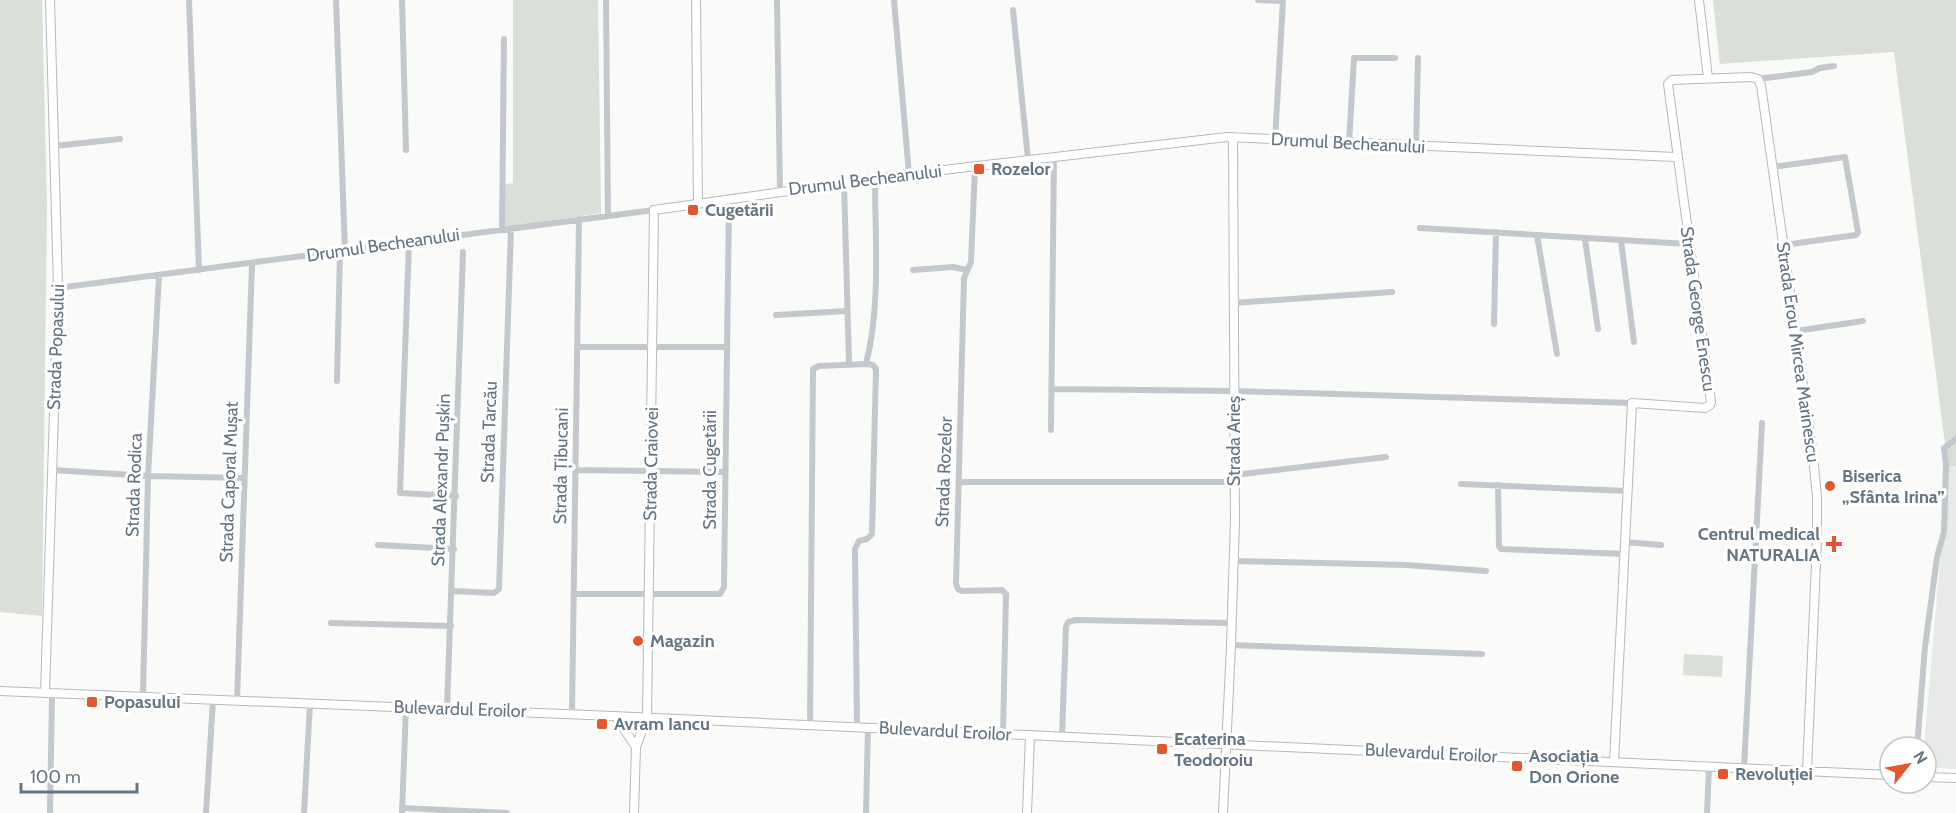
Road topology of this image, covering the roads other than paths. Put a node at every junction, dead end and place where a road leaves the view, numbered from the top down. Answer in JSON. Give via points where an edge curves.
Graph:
{"nodes":[{"id":1,"x":50,"y":0,"type":"edge"},
{"id":2,"x":189,"y":0,"type":"edge"},
{"id":3,"x":336,"y":0,"type":"edge"},
{"id":4,"x":402,"y":0,"type":"edge"},
{"id":5,"x":606,"y":0,"type":"edge"},
{"id":6,"x":696,"y":0,"type":"edge"},
{"id":7,"x":777,"y":0,"type":"edge"},
{"id":8,"x":894,"y":0,"type":"edge"},
{"id":9,"x":1258,"y":0,"type":"edge"},
{"id":10,"x":1283,"y":0,"type":"edge"},
{"id":11,"x":1699,"y":0,"type":"edge"},
{"id":12,"x":1013,"y":10,"type":"dead end"},
{"id":13,"x":504,"y":39,"type":"dead end"},
{"id":14,"x":1395,"y":58,"type":"dead end"},
{"id":15,"x":1418,"y":58,"type":"dead end"},
{"id":16,"x":1834,"y":66,"type":"dead end"},
{"id":17,"x":1708,"y":78,"type":"junction"},
{"id":18,"x":1758,"y":79,"type":"junction"},
{"id":19,"x":1233,"y":137,"type":"junction"},
{"id":20,"x":120,"y":139,"type":"dead end"},
{"id":21,"x":1275,"y":140,"type":"junction"},
{"id":22,"x":1349,"y":144,"type":"junction"},
{"id":23,"x":55,"y":146,"type":"junction"},
{"id":24,"x":1416,"y":146,"type":"junction"},
{"id":25,"x":406,"y":150,"type":"dead end"},
{"id":26,"x":1054,"y":156,"type":"junction"},
{"id":27,"x":1676,"y":157,"type":"junction"},
{"id":28,"x":1028,"y":159,"type":"junction"},
{"id":29,"x":975,"y":166,"type":"junction"},
{"id":30,"x":1773,"y":167,"type":"junction"},
{"id":31,"x":909,"y":174,"type":"junction"},
{"id":32,"x":875,"y":179,"type":"junction"},
{"id":33,"x":844,"y":182,"type":"junction"},
{"id":34,"x":780,"y":191,"type":"junction"},
{"id":35,"x":729,"y":199,"type":"junction"},
{"id":36,"x":699,"y":203,"type":"junction"},
{"id":37,"x":654,"y":210,"type":"junction"},
{"id":38,"x":608,"y":216,"type":"junction"},
{"id":39,"x":579,"y":219,"type":"junction"},
{"id":40,"x":511,"y":228,"type":"junction"},
{"id":41,"x":1420,"y":228,"type":"dead end"},
{"id":42,"x":502,"y":229,"type":"junction"},
{"id":43,"x":1496,"y":232,"type":"junction"},
{"id":44,"x":1537,"y":235,"type":"junction"},
{"id":45,"x":1585,"y":238,"type":"junction"},
{"id":46,"x":1621,"y":240,"type":"junction"},
{"id":47,"x":409,"y":242,"type":"junction"},
{"id":48,"x":1688,"y":244,"type":"junction"},
{"id":49,"x":1784,"y":245,"type":"junction"},
{"id":50,"x":343,"y":251,"type":"junction"},
{"id":51,"x":464,"y":252,"type":"dead end"},
{"id":52,"x":252,"y":264,"type":"junction"},
{"id":53,"x":199,"y":270,"type":"junction"},
{"id":54,"x":913,"y":270,"type":"dead end"},
{"id":55,"x":967,"y":270,"type":"junction"},
{"id":56,"x":159,"y":275,"type":"junction"},
{"id":57,"x":58,"y":288,"type":"junction"},
{"id":58,"x":1392,"y":292,"type":"dead end"},
{"id":59,"x":1233,"y":303,"type":"junction"},
{"id":60,"x":847,"y":311,"type":"junction"},
{"id":61,"x":776,"y":315,"type":"dead end"},
{"id":62,"x":1863,"y":321,"type":"dead end"},
{"id":63,"x":1494,"y":324,"type":"dead end"},
{"id":64,"x":1598,"y":329,"type":"dead end"},
{"id":65,"x":1796,"y":331,"type":"junction"},
{"id":66,"x":1634,"y":342,"type":"dead end"},
{"id":67,"x":652,"y":346,"type":"junction"},
{"id":68,"x":577,"y":347,"type":"junction"},
{"id":69,"x":726,"y":347,"type":"junction"},
{"id":70,"x":1557,"y":354,"type":"dead end"},
{"id":71,"x":849,"y":364,"type":"junction"},
{"id":72,"x":866,"y":364,"type":"junction"},
{"id":73,"x":337,"y":381,"type":"dead end"},
{"id":74,"x":1052,"y":388,"type":"junction"},
{"id":75,"x":1234,"y":391,"type":"junction"},
{"id":76,"x":1632,"y":403,"type":"junction"},
{"id":77,"x":1762,"y":423,"type":"dead end"},
{"id":78,"x":1051,"y":430,"type":"dead end"},
{"id":79,"x":1956,"y":439,"type":"edge"},
{"id":80,"x":1386,"y":457,"type":"dead end"},
{"id":81,"x":52,"y":470,"type":"junction"},
{"id":82,"x":575,"y":470,"type":"junction"},
{"id":83,"x":651,"y":470,"type":"junction"},
{"id":84,"x":725,"y":472,"type":"junction"},
{"id":85,"x":148,"y":476,"type":"junction"},
{"id":86,"x":244,"y":478,"type":"junction"},
{"id":87,"x":1235,"y":479,"type":"junction"},
{"id":88,"x":958,"y":482,"type":"junction"},
{"id":89,"x":1461,"y":484,"type":"dead end"},
{"id":90,"x":1498,"y":485,"type":"junction"},
{"id":91,"x":1628,"y":491,"type":"junction"},
{"id":92,"x":456,"y":495,"type":"junction"},
{"id":93,"x":1625,"y":542,"type":"junction"},
{"id":94,"x":378,"y":545,"type":"dead end"},
{"id":95,"x":1660,"y":545,"type":"dead end"},
{"id":96,"x":454,"y":549,"type":"junction"},
{"id":97,"x":1625,"y":554,"type":"junction"},
{"id":98,"x":1234,"y":561,"type":"junction"},
{"id":99,"x":1486,"y":571,"type":"dead end"},
{"id":100,"x":453,"y":591,"type":"junction"},
{"id":101,"x":574,"y":594,"type":"junction"},
{"id":102,"x":650,"y":594,"type":"junction"},
{"id":103,"x":331,"y":623,"type":"dead end"},
{"id":104,"x":1232,"y":623,"type":"junction"},
{"id":105,"x":451,"y":626,"type":"junction"},
{"id":106,"x":1231,"y":645,"type":"junction"},
{"id":107,"x":1482,"y":654,"type":"dead end"},
{"id":108,"x":0,"y":692,"type":"edge"},
{"id":109,"x":49,"y":693,"type":"junction"},
{"id":110,"x":143,"y":696,"type":"junction"},
{"id":111,"x":213,"y":700,"type":"junction"},
{"id":112,"x":237,"y":700,"type":"junction"},
{"id":113,"x":310,"y":703,"type":"junction"},
{"id":114,"x":406,"y":707,"type":"junction"},
{"id":115,"x":447,"y":709,"type":"junction"},
{"id":116,"x":572,"y":714,"type":"junction"},
{"id":117,"x":615,"y":716,"type":"junction"},
{"id":118,"x":647,"y":717,"type":"junction"},
{"id":119,"x":810,"y":725,"type":"junction"},
{"id":120,"x":857,"y":727,"type":"junction"},
{"id":121,"x":868,"y":728,"type":"junction"},
{"id":122,"x":1003,"y":734,"type":"junction"},
{"id":123,"x":1030,"y":735,"type":"junction"},
{"id":124,"x":1918,"y":735,"type":"edge"},
{"id":125,"x":1062,"y":736,"type":"junction"},
{"id":126,"x":1227,"y":744,"type":"junction"},
{"id":127,"x":636,"y":747,"type":"junction"},
{"id":128,"x":1614,"y":762,"type":"junction"},
{"id":129,"x":1709,"y":767,"type":"junction"},
{"id":130,"x":1744,"y":768,"type":"junction"},
{"id":131,"x":1807,"y":771,"type":"junction"},
{"id":132,"x":1878,"y":774,"type":"edge"},
{"id":133,"x":1938,"y":777,"type":"edge"},
{"id":134,"x":1956,"y":778,"type":"edge"},
{"id":135,"x":402,"y":811,"type":"edge"},
{"id":136,"x":50,"y":813,"type":"edge"},
{"id":137,"x":206,"y":813,"type":"edge"},
{"id":138,"x":304,"y":813,"type":"edge"},
{"id":139,"x":507,"y":813,"type":"edge"},
{"id":140,"x":634,"y":813,"type":"edge"},
{"id":141,"x":866,"y":813,"type":"edge"},
{"id":142,"x":1027,"y":813,"type":"edge"},
{"id":143,"x":1223,"y":813,"type":"edge"},
{"id":144,"x":1707,"y":813,"type":"edge"}],
"edges":[{"from":1,"to":23,"type":"street","name":"Strada Popasului"},
{"from":2,"to":53,"type":"street"},
{"from":3,"to":50,"type":"street"},
{"from":4,"to":25,"type":"street"},
{"from":5,"to":38,"type":"street"},
{"from":6,"to":36,"type":"street"},
{"from":7,"to":34,"type":"street"},
{"from":8,"to":31,"type":"street"},
{"from":9,"to":10,"type":"street"},
{"from":10,"to":21,"type":"street"},
{"from":11,"to":17,"type":"street"},
{"from":12,"to":28,"type":"street"},
{"from":13,"to":42,"type":"street"},
{"from":14,"to":22,"type":"street","via":[[1354,58]]},
{"from":15,"to":24,"type":"street"},
{"from":16,"to":18,"type":"street"},
{"from":17,"to":18,"type":"street","name":"Strada George Enescu"},
{"from":17,"to":27,"type":"street","name":"Strada George Enescu","via":[[1672,80],[1668,84]]},
{"from":18,"to":30,"type":"street","name":"Strada Erou Mircea Marinescu"},
{"from":19,"to":21,"type":"street","name":"Drumul Becheanului"},
{"from":19,"to":26,"type":"street","name":"Drumul Becheanului"},
{"from":19,"to":59,"type":"street","name":"Strada Arieș"},
{"from":20,"to":23,"type":"street"},
{"from":21,"to":22,"type":"street","name":"Drumul Becheanului"},
{"from":22,"to":24,"type":"street","name":"Drumul Becheanului"},
{"from":23,"to":57,"type":"street","name":"Strada Popasului"},
{"from":24,"to":27,"type":"street","name":"Drumul Becheanului"},
{"from":26,"to":28,"type":"street","name":"Drumul Becheanului"},
{"from":26,"to":74,"type":"street"},
{"from":27,"to":48,"type":"street","name":"Strada George Enescu"},
{"from":28,"to":29,"type":"street","name":"Drumul Becheanului"},
{"from":29,"to":31,"type":"street","name":"Drumul Becheanului"},
{"from":29,"to":55,"type":"street","name":"Strada Rozelor","via":[[971,262]]},
{"from":30,"to":49,"type":"street","name":"Strada Erou Mircea Marinescu"},
{"from":30,"to":49,"type":"street","via":[[1845,157],[1858,232]]},
{"from":31,"to":32,"type":"street","name":"Drumul Becheanului"},
{"from":32,"to":33,"type":"street","name":"Drumul Becheanului"},
{"from":32,"to":72,"type":"street","via":[[874,311]]},
{"from":33,"to":34,"type":"street","name":"Drumul Becheanului"},
{"from":33,"to":60,"type":"street"},
{"from":34,"to":35,"type":"street","name":"Drumul Becheanului"},
{"from":35,"to":36,"type":"street","name":"Drumul Becheanului"},
{"from":35,"to":69,"type":"street","name":"Strada Cugetării"},
{"from":36,"to":37,"type":"street","name":"Drumul Becheanului"},
{"from":37,"to":38,"type":"street","name":"Drumul Becheanului"},
{"from":37,"to":67,"type":"street","name":"Strada Craiovei"},
{"from":38,"to":39,"type":"street","name":"Drumul Becheanului"},
{"from":39,"to":40,"type":"street","name":"Drumul Becheanului"},
{"from":39,"to":68,"type":"street","name":"Strada Țibucani"},
{"from":40,"to":42,"type":"street","name":"Drumul Becheanului"},
{"from":40,"to":100,"type":"street","name":"Strada Tarcău","via":[[499,589]]},
{"from":41,"to":43,"type":"street"},
{"from":42,"to":47,"type":"street","name":"Drumul Becheanului"},
{"from":43,"to":44,"type":"street"},
{"from":43,"to":63,"type":"street"},
{"from":44,"to":45,"type":"street"},
{"from":44,"to":70,"type":"street"},
{"from":45,"to":46,"type":"street"},
{"from":45,"to":64,"type":"street"},
{"from":46,"to":48,"type":"street"},
{"from":46,"to":66,"type":"street"},
{"from":47,"to":50,"type":"street","name":"Drumul Becheanului"},
{"from":47,"to":92,"type":"street","via":[[400,493]]},
{"from":48,"to":76,"type":"street","name":"Strada George Enescu","via":[[1710,405],[1705,408]]},
{"from":49,"to":65,"type":"street","name":"Strada Erou Mircea Marinescu"},
{"from":50,"to":52,"type":"street","name":"Drumul Becheanului"},
{"from":50,"to":73,"type":"street"},
{"from":51,"to":92,"type":"street","name":"Strada Alexandr Pușkin"},
{"from":52,"to":53,"type":"street","name":"Drumul Becheanului"},
{"from":52,"to":86,"type":"street","name":"Strada Caporal Mușat"},
{"from":53,"to":56,"type":"street","name":"Drumul Becheanului"},
{"from":54,"to":55,"type":"street"},
{"from":55,"to":88,"type":"street","name":"Strada Rozelor"},
{"from":56,"to":57,"type":"street","name":"Drumul Becheanului"},
{"from":56,"to":85,"type":"street","name":"Strada Rodica"},
{"from":57,"to":81,"type":"street","name":"Strada Popasului"},
{"from":58,"to":59,"type":"street"},
{"from":59,"to":75,"type":"street","name":"Strada Arieș"},
{"from":60,"to":61,"type":"street"},
{"from":60,"to":71,"type":"street"},
{"from":62,"to":65,"type":"street"},
{"from":65,"to":131,"type":"street","name":"Strada Erou Mircea Marinescu","via":[[1818,516]]},
{"from":67,"to":68,"type":"street"},
{"from":67,"to":69,"type":"street"},
{"from":67,"to":83,"type":"street","name":"Strada Craiovei"},
{"from":68,"to":82,"type":"street","name":"Strada Țibucani"},
{"from":69,"to":84,"type":"street","name":"Strada Cugetării"},
{"from":71,"to":72,"type":"street"},
{"from":71,"to":119,"type":"street","via":[[813,369]]},
{"from":72,"to":120,"type":"street","via":[[876,369],[876,437],[872,534],[859,541],[855,549]]},
{"from":74,"to":75,"type":"street"},
{"from":74,"to":78,"type":"street"},
{"from":75,"to":76,"type":"street"},
{"from":75,"to":87,"type":"street","name":"Strada Arieș"},
{"from":76,"to":91,"type":"street"},
{"from":77,"to":130,"type":"street"},
{"from":79,"to":124,"type":"street","via":[[1944,448],[1944,532],[1925,647]]},
{"from":80,"to":87,"type":"street"},
{"from":81,"to":85,"type":"street"},
{"from":81,"to":109,"type":"street","name":"Strada Popasului"},
{"from":82,"to":83,"type":"street"},
{"from":82,"to":101,"type":"street","name":"Strada Țibucani"},
{"from":83,"to":84,"type":"street"},
{"from":83,"to":102,"type":"street","name":"Strada Craiovei"},
{"from":84,"to":102,"type":"street","name":"Strada Cugetării","via":[[723,592]]},
{"from":85,"to":86,"type":"street"},
{"from":85,"to":110,"type":"street","name":"Strada Rodica"},
{"from":86,"to":112,"type":"street","name":"Strada Caporal Mușat"},
{"from":87,"to":88,"type":"street"},
{"from":87,"to":98,"type":"street","name":"Strada Arieș"},
{"from":88,"to":122,"type":"street","name":"Strada Rozelor","via":[[958,589],[1002,590],[1006,594]]},
{"from":89,"to":90,"type":"street"},
{"from":90,"to":91,"type":"street"},
{"from":90,"to":97,"type":"street","via":[[1501,549]]},
{"from":91,"to":93,"type":"street"},
{"from":92,"to":96,"type":"street","name":"Strada Alexandr Pușkin"},
{"from":93,"to":95,"type":"street"},
{"from":93,"to":97,"type":"street"},
{"from":94,"to":96,"type":"street"},
{"from":96,"to":100,"type":"street","name":"Strada Alexandr Pușkin"},
{"from":97,"to":128,"type":"street"},
{"from":98,"to":99,"type":"street"},
{"from":98,"to":104,"type":"street","name":"Strada Arieș"},
{"from":100,"to":105,"type":"street","name":"Strada Alexandr Pușkin"},
{"from":101,"to":102,"type":"street","name":"Strada Cugetării"},
{"from":101,"to":116,"type":"street","name":"Strada Țibucani"},
{"from":102,"to":118,"type":"street","name":"Strada Craiovei"},
{"from":103,"to":105,"type":"street"},
{"from":104,"to":106,"type":"street","name":"Strada Arieș"},
{"from":104,"to":125,"type":"street","via":[[1068,622]]},
{"from":105,"to":115,"type":"street","name":"Strada Alexandr Pușkin"},
{"from":106,"to":107,"type":"street"},
{"from":106,"to":126,"type":"street","name":"Strada Arieș"},
{"from":108,"to":109,"type":"street","name":"Bulevardul Eroilor"},
{"from":109,"to":110,"type":"street","name":"Bulevardul Eroilor"},
{"from":109,"to":136,"type":"street"},
{"from":110,"to":111,"type":"street","name":"Bulevardul Eroilor"},
{"from":111,"to":112,"type":"street","name":"Bulevardul Eroilor"},
{"from":111,"to":137,"type":"street"},
{"from":112,"to":113,"type":"street","name":"Bulevardul Eroilor"},
{"from":113,"to":114,"type":"street","name":"Bulevardul Eroilor"},
{"from":113,"to":138,"type":"street"},
{"from":114,"to":115,"type":"street","name":"Bulevardul Eroilor"},
{"from":114,"to":135,"type":"street"},
{"from":115,"to":116,"type":"street","name":"Bulevardul Eroilor"},
{"from":116,"to":117,"type":"street","name":"Bulevardul Eroilor"},
{"from":117,"to":118,"type":"street","name":"Bulevardul Eroilor"},
{"from":117,"to":127,"type":"street"},
{"from":118,"to":119,"type":"street","name":"Bulevardul Eroilor"},
{"from":118,"to":127,"type":"street","name":"Strada Craiovei"},
{"from":119,"to":120,"type":"street","name":"Bulevardul Eroilor"},
{"from":120,"to":121,"type":"street","name":"Bulevardul Eroilor"},
{"from":121,"to":122,"type":"street","name":"Bulevardul Eroilor"},
{"from":121,"to":141,"type":"street"},
{"from":122,"to":123,"type":"street","name":"Bulevardul Eroilor"},
{"from":123,"to":125,"type":"street","name":"Bulevardul Eroilor"},
{"from":123,"to":142,"type":"street"},
{"from":125,"to":126,"type":"street","name":"Bulevardul Eroilor"},
{"from":126,"to":128,"type":"street","name":"Bulevardul Eroilor"},
{"from":126,"to":143,"type":"street","name":"Strada Arieș"},
{"from":127,"to":140,"type":"street","name":"Strada Craiovei"},
{"from":128,"to":129,"type":"street","name":"Bulevardul Eroilor"},
{"from":129,"to":130,"type":"street","name":"Bulevardul Eroilor"},
{"from":129,"to":144,"type":"street"},
{"from":130,"to":131,"type":"street","name":"Bulevardul Eroilor"},
{"from":131,"to":132,"type":"street","name":"Bulevardul Eroilor"},
{"from":133,"to":134,"type":"street"},
{"from":135,"to":139,"type":"street"}]}
